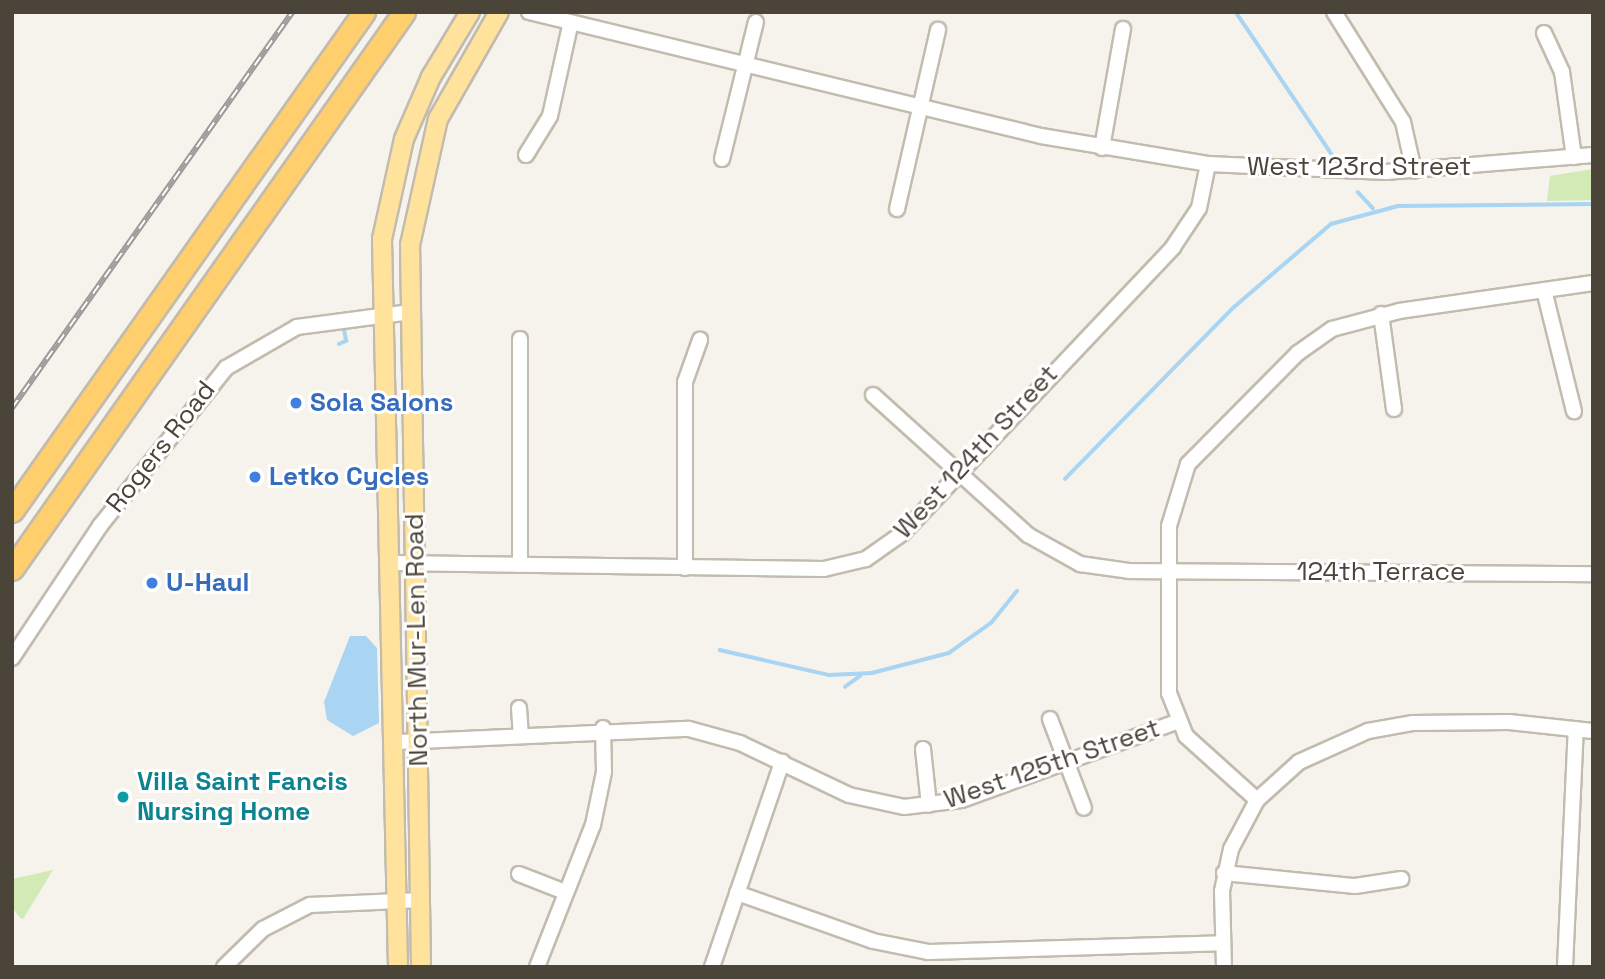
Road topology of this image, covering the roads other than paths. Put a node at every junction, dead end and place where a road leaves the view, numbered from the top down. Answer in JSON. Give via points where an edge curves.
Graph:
{"nodes":[{"id":1,"x":364,"y":12,"type":"edge"},
{"id":2,"x":404,"y":12,"type":"edge"},
{"id":3,"x":470,"y":12,"type":"edge"},
{"id":4,"x":499,"y":12,"type":"edge"},
{"id":5,"x":528,"y":12,"type":"edge"},
{"id":6,"x":1334,"y":12,"type":"edge"},
{"id":7,"x":756,"y":22,"type":"dead end"},
{"id":8,"x":570,"y":26,"type":"junction"},
{"id":9,"x":1123,"y":29,"type":"dead end"},
{"id":10,"x":938,"y":30,"type":"dead end"},
{"id":11,"x":1544,"y":33,"type":"dead end"},
{"id":12,"x":743,"y":67,"type":"junction"},
{"id":13,"x":919,"y":108,"type":"junction"},
{"id":14,"x":1102,"y":148,"type":"junction"},
{"id":15,"x":526,"y":155,"type":"dead end"},
{"id":16,"x":1593,"y":155,"type":"edge"},
{"id":17,"x":1574,"y":157,"type":"junction"},
{"id":18,"x":722,"y":159,"type":"dead end"},
{"id":19,"x":1208,"y":164,"type":"junction"},
{"id":20,"x":1414,"y":171,"type":"junction"},
{"id":21,"x":897,"y":209,"type":"dead end"},
{"id":22,"x":1593,"y":283,"type":"edge"},
{"id":23,"x":1544,"y":290,"type":"junction"},
{"id":24,"x":411,"y":312,"type":"junction"},
{"id":25,"x":381,"y":313,"type":"junction"},
{"id":26,"x":1381,"y":314,"type":"junction"},
{"id":27,"x":520,"y":339,"type":"dead end"},
{"id":28,"x":700,"y":340,"type":"dead end"},
{"id":29,"x":873,"y":395,"type":"dead end"},
{"id":30,"x":1394,"y":410,"type":"dead end"},
{"id":31,"x":1574,"y":411,"type":"dead end"},
{"id":32,"x":958,"y":472,"type":"junction"},
{"id":33,"x":12,"y":511,"type":"edge"},
{"id":34,"x":393,"y":563,"type":"junction"},
{"id":35,"x":416,"y":563,"type":"junction"},
{"id":36,"x":520,"y":565,"type":"junction"},
{"id":37,"x":685,"y":568,"type":"junction"},
{"id":38,"x":12,"y":569,"type":"edge"},
{"id":39,"x":1168,"y":571,"type":"junction"},
{"id":40,"x":1593,"y":574,"type":"edge"},
{"id":41,"x":12,"y":659,"type":"edge"},
{"id":42,"x":519,"y":708,"type":"dead end"},
{"id":43,"x":1050,"y":719,"type":"dead end"},
{"id":44,"x":1179,"y":721,"type":"junction"},
{"id":45,"x":603,"y":728,"type":"junction"},
{"id":46,"x":1576,"y":729,"type":"junction"},
{"id":47,"x":1593,"y":731,"type":"edge"},
{"id":48,"x":521,"y":736,"type":"junction"},
{"id":49,"x":398,"y":742,"type":"junction"},
{"id":50,"x":420,"y":742,"type":"junction"},
{"id":51,"x":923,"y":750,"type":"dead end"},
{"id":52,"x":782,"y":762,"type":"junction"},
{"id":53,"x":1067,"y":764,"type":"junction"},
{"id":54,"x":1257,"y":800,"type":"junction"},
{"id":55,"x":929,"y":805,"type":"junction"},
{"id":56,"x":1084,"y":808,"type":"dead end"},
{"id":57,"x":1224,"y":873,"type":"junction"},
{"id":58,"x":519,"y":874,"type":"dead end"},
{"id":59,"x":1401,"y":878,"type":"dead end"},
{"id":60,"x":565,"y":892,"type":"junction"},
{"id":61,"x":737,"y":893,"type":"junction"},
{"id":62,"x":398,"y":900,"type":"junction"},
{"id":63,"x":421,"y":900,"type":"junction"},
{"id":64,"x":1223,"y":943,"type":"junction"},
{"id":65,"x":224,"y":967,"type":"edge"},
{"id":66,"x":398,"y":967,"type":"edge"},
{"id":67,"x":421,"y":967,"type":"edge"},
{"id":68,"x":537,"y":967,"type":"edge"},
{"id":69,"x":712,"y":967,"type":"edge"},
{"id":70,"x":1224,"y":967,"type":"edge"},
{"id":71,"x":1565,"y":967,"type":"edge"}],
"edges":[{"from":1,"to":33,"type":"highway"},
{"from":2,"to":38,"type":"highway"},
{"from":3,"to":25,"type":"main road","name":"North Mur-Len Road","via":[[431,77],[390,185]]},
{"from":4,"to":24,"type":"main road","name":"North Mur-Len Road","via":[[451,90],[428,151],[413,214]]},
{"from":5,"to":8,"type":"street","name":"West 123rd Street"},
{"from":6,"to":20,"type":"street","via":[[1403,122]]},
{"from":7,"to":12,"type":"street"},
{"from":8,"to":12,"type":"street","name":"West 123rd Street"},
{"from":8,"to":15,"type":"street","via":[[550,116]]},
{"from":9,"to":14,"type":"street"},
{"from":10,"to":13,"type":"street"},
{"from":11,"to":17,"type":"street","via":[[1562,72]]},
{"from":12,"to":13,"type":"street","name":"West 123rd Street"},
{"from":12,"to":18,"type":"street"},
{"from":13,"to":14,"type":"street","name":"West 123rd Street"},
{"from":13,"to":21,"type":"street"},
{"from":14,"to":19,"type":"street","name":"West 123rd Street"},
{"from":16,"to":17,"type":"street","name":"West 123rd Street"},
{"from":17,"to":20,"type":"street","name":"West 123rd Street"},
{"from":19,"to":20,"type":"street","name":"West 123rd Street"},
{"from":19,"to":32,"type":"street","name":"West 124th Street","via":[[1199,208],[1173,247]]},
{"from":22,"to":23,"type":"street"},
{"from":23,"to":26,"type":"street"},
{"from":23,"to":31,"type":"street"},
{"from":24,"to":25,"type":"street","name":"Rogers Road"},
{"from":24,"to":35,"type":"main road","name":"North Mur-Len Road"},
{"from":25,"to":34,"type":"main road","name":"North Mur-Len Road"},
{"from":25,"to":41,"type":"street","name":"Rogers Road","via":[[297,327],[258,345],[211,381],[100,526]]},
{"from":26,"to":30,"type":"street"},
{"from":26,"to":39,"type":"street","via":[[1343,323],[1313,340],[1197,453],[1171,503]]},
{"from":27,"to":36,"type":"street"},
{"from":28,"to":37,"type":"street","via":[[685,382]]},
{"from":29,"to":32,"type":"street","name":"124th Terrace"},
{"from":32,"to":37,"type":"street","name":"West 124th Street","via":[[891,543],[852,564]]},
{"from":32,"to":39,"type":"street","name":"124th Terrace","via":[[1064,557],[1110,570]]},
{"from":34,"to":35,"type":"street","name":"West 124th Street"},
{"from":34,"to":49,"type":"main road","name":"North Mur-Len Road"},
{"from":35,"to":36,"type":"street","name":"West 124th Street"},
{"from":35,"to":50,"type":"main road","name":"North Mur-Len Road"},
{"from":36,"to":37,"type":"street","name":"West 124th Street"},
{"from":39,"to":40,"type":"street","name":"124th Terrace"},
{"from":39,"to":44,"type":"street","via":[[1169,693]]},
{"from":42,"to":48,"type":"street"},
{"from":43,"to":53,"type":"street"},
{"from":44,"to":53,"type":"street","name":"West 125th Street"},
{"from":44,"to":54,"type":"street","via":[[1199,751]]},
{"from":45,"to":48,"type":"street","name":"West 125th Street"},
{"from":45,"to":52,"type":"street","name":"West 125th Street","via":[[689,729]]},
{"from":45,"to":60,"type":"street","via":[[598,806]]},
{"from":46,"to":47,"type":"street"},
{"from":46,"to":54,"type":"street","via":[[1413,723],[1335,743],[1299,762]]},
{"from":46,"to":71,"type":"street"},
{"from":48,"to":50,"type":"street","name":"West 125th Street"},
{"from":49,"to":50,"type":"street","name":"West 125th Street"},
{"from":49,"to":62,"type":"main road","name":"North Mur-Len Road"},
{"from":50,"to":63,"type":"main road","name":"North Mur-Len Road"},
{"from":51,"to":55,"type":"street"},
{"from":52,"to":55,"type":"street","name":"West 125th Street","via":[[869,802]]},
{"from":52,"to":61,"type":"street"},
{"from":53,"to":55,"type":"street","name":"West 125th Street","via":[[962,800]]},
{"from":53,"to":56,"type":"street"},
{"from":54,"to":57,"type":"street"},
{"from":57,"to":59,"type":"street","via":[[1355,886]]},
{"from":57,"to":64,"type":"street"},
{"from":58,"to":60,"type":"street"},
{"from":60,"to":68,"type":"street"},
{"from":61,"to":64,"type":"street","via":[[873,941],[928,952]]},
{"from":61,"to":69,"type":"street"},
{"from":62,"to":63,"type":"street"},
{"from":62,"to":65,"type":"street","via":[[310,905],[262,929]]},
{"from":62,"to":66,"type":"main road","name":"North Mur-Len Road"},
{"from":63,"to":67,"type":"main road","name":"North Mur-Len Road"},
{"from":64,"to":70,"type":"street"}]}
